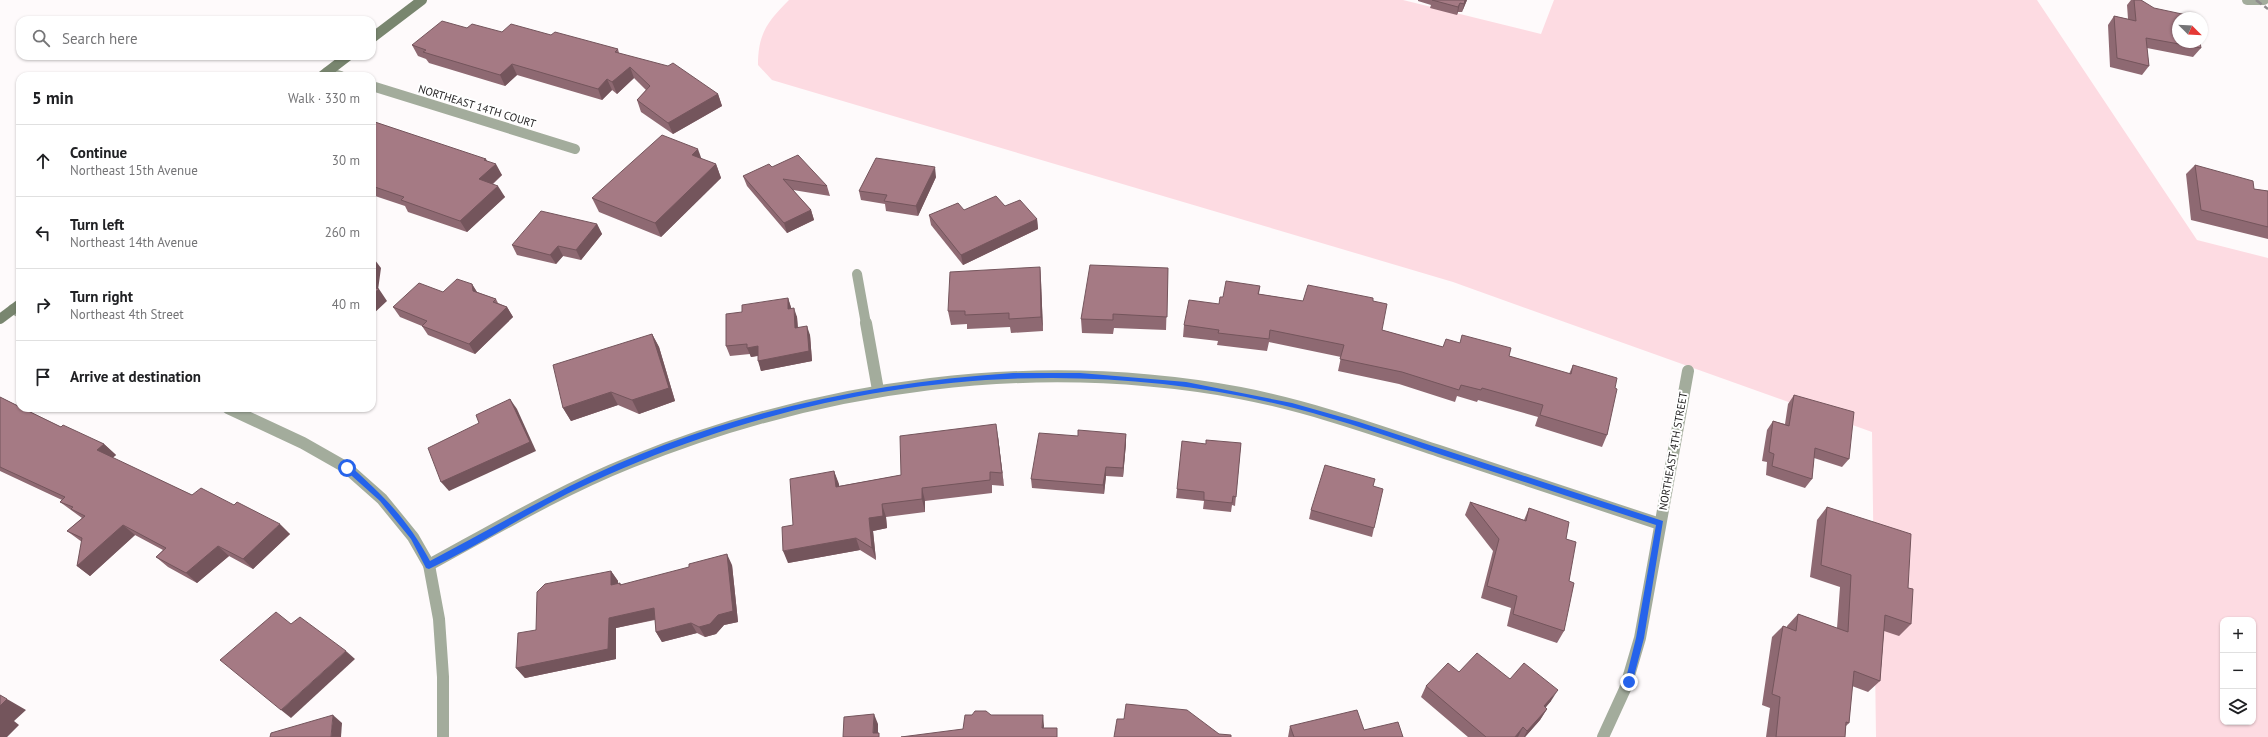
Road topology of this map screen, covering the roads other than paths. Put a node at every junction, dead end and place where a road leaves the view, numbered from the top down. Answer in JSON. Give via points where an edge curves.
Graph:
{"nodes":[{"id":1,"x":422,"y":0,"type":"edge"},
{"id":2,"x":2247,"y":0,"type":"edge"},
{"id":3,"x":2264,"y":0,"type":"edge"},
{"id":4,"x":376,"y":35,"type":"edge"},
{"id":5,"x":343,"y":60,"type":"edge"},
{"id":6,"x":328,"y":72,"type":"edge"},
{"id":7,"x":376,"y":87,"type":"edge"},
{"id":8,"x":575,"y":149,"type":"dead end"},
{"id":9,"x":857,"y":274,"type":"dead end"},
{"id":10,"x":16,"y":310,"type":"edge"},
{"id":11,"x":0,"y":319,"type":"edge"},
{"id":12,"x":1688,"y":371,"type":"dead end"},
{"id":13,"x":878,"y":390,"type":"junction"},
{"id":14,"x":237,"y":412,"type":"edge"},
{"id":15,"x":1660,"y":524,"type":"junction"},
{"id":16,"x":429,"y":565,"type":"junction"},
{"id":17,"x":443,"y":737,"type":"edge"},
{"id":18,"x":1603,"y":737,"type":"edge"}],
"edges":[{"from":1,"to":4,"type":"main road"},
{"from":2,"to":3,"type":"street"},
{"from":5,"to":6,"type":"main road"},
{"from":7,"to":8,"type":"street","name":"NORTHEAST 14TH COURT"},
{"from":9,"to":13,"type":"street"},
{"from":10,"to":11,"type":"main road"},
{"from":12,"to":15,"type":"street","name":"NORTHEAST 4TH STREET"},
{"from":13,"to":15,"type":"street","via":[[946,380],[1080,376],[1186,384],[1239,393],[1292,405],[1359,425]]},
{"from":13,"to":16,"type":"street","via":[[824,400],[699,436],[573,488]]},
{"from":14,"to":16,"type":"street","via":[[303,443],[347,468],[382,499],[413,537]]},
{"from":15,"to":18,"type":"street","name":"NORTHEAST 4TH STREET","via":[[1640,638],[1629,682]]},
{"from":16,"to":17,"type":"street","via":[[439,619],[443,677]]}]}
